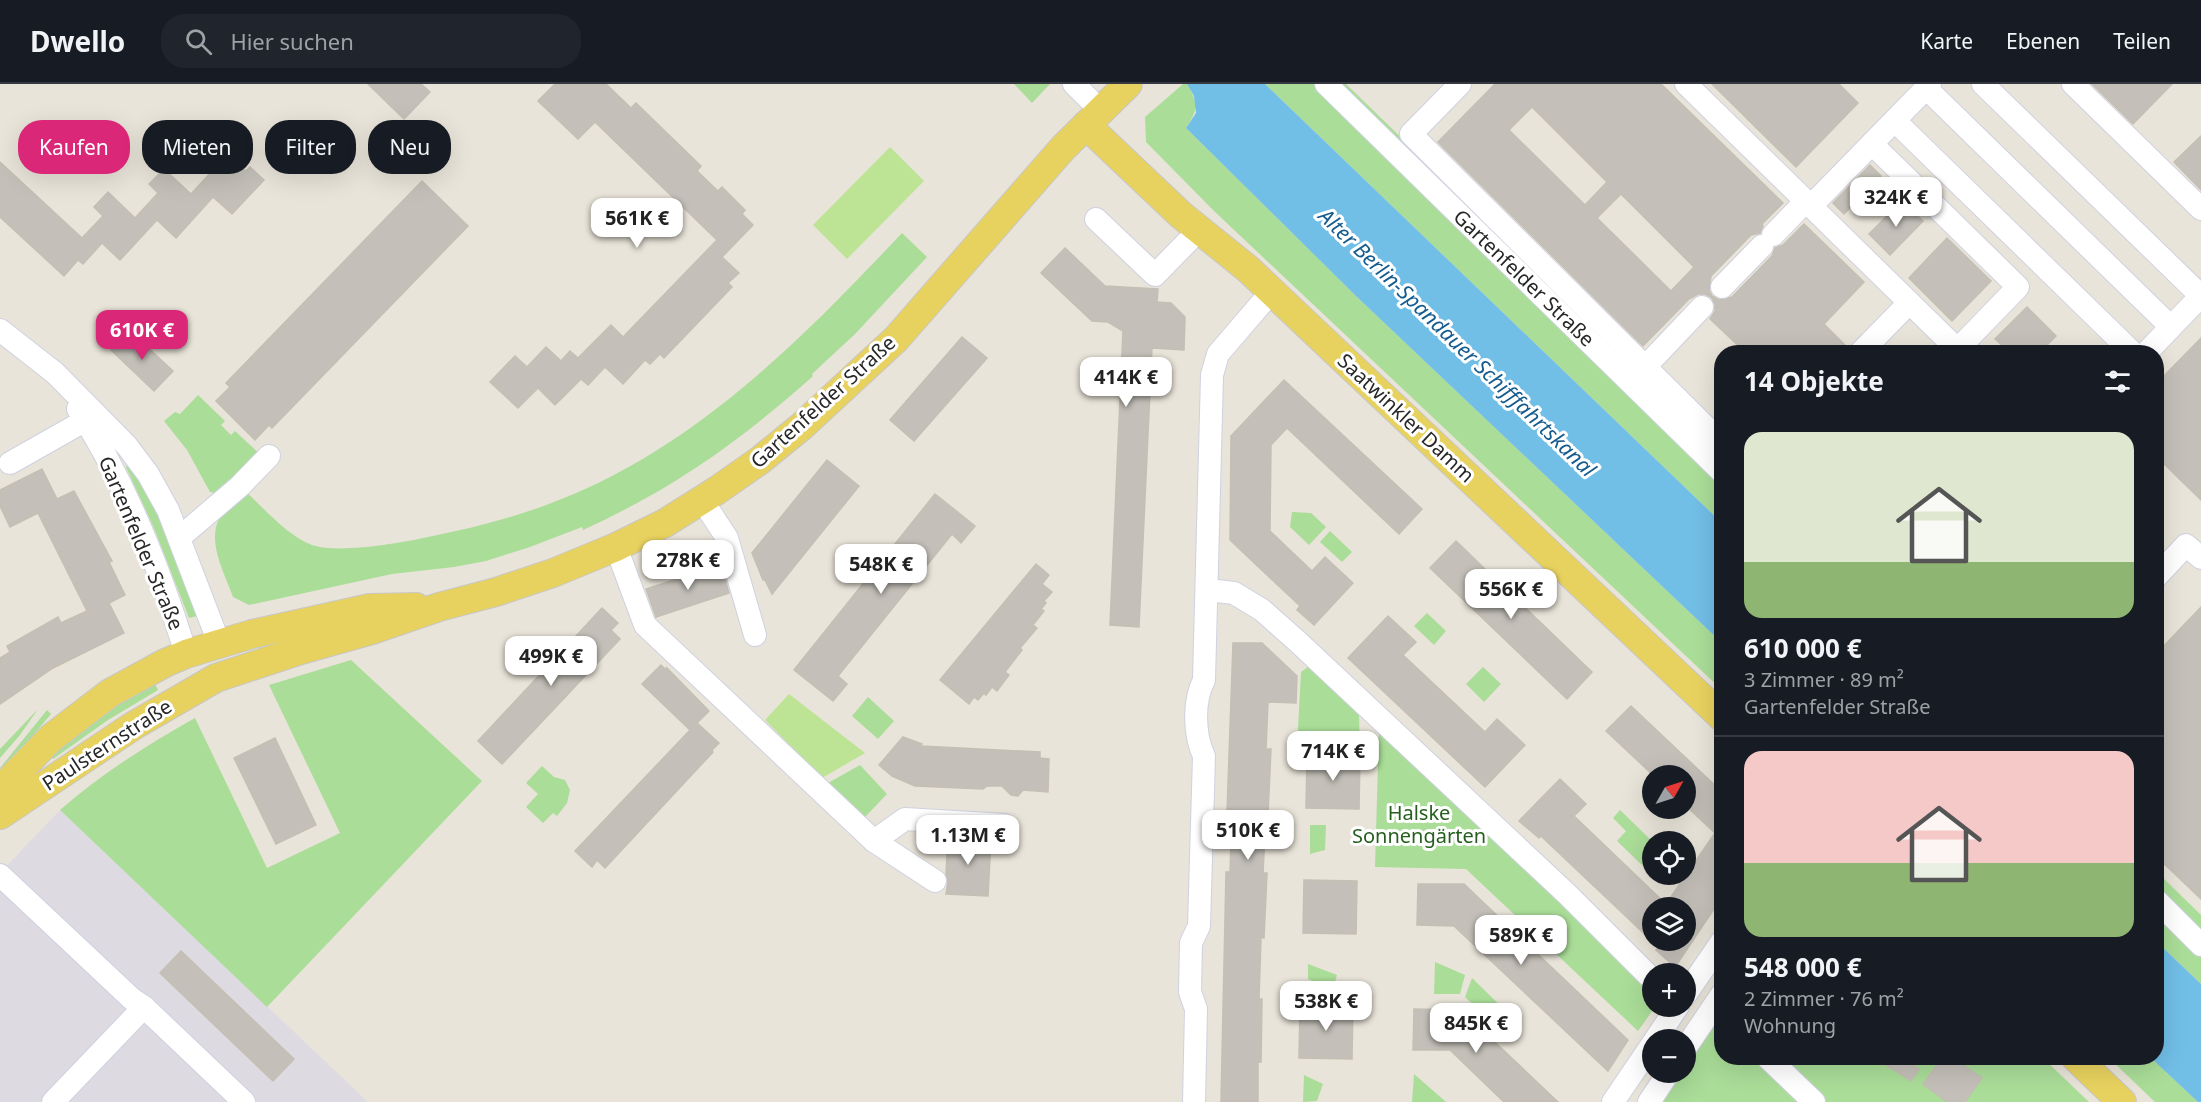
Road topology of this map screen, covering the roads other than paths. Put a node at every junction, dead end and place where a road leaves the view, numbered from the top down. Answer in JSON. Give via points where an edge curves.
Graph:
{"nodes":[{"id":1,"x":1074,"y":84,"type":"edge"},
{"id":2,"x":1128,"y":84,"type":"edge"},
{"id":3,"x":1326,"y":84,"type":"edge"},
{"id":4,"x":1460,"y":84,"type":"edge"},
{"id":5,"x":1686,"y":84,"type":"edge"},
{"id":6,"x":1983,"y":84,"type":"edge"},
{"id":7,"x":2073,"y":84,"type":"edge"},
{"id":8,"x":1928,"y":86,"type":"edge"},
{"id":9,"x":1093,"y":118,"type":"junction"},
{"id":10,"x":1895,"y":121,"type":"junction"},
{"id":11,"x":1872,"y":144,"type":"junction"},
{"id":12,"x":1808,"y":204,"type":"junction"},
{"id":13,"x":2201,"y":209,"type":"edge"},
{"id":14,"x":1096,"y":219,"type":"dead end"},
{"id":15,"x":1199,"y":230,"type":"junction"},
{"id":16,"x":1722,"y":287,"type":"dead end"},
{"id":17,"x":1272,"y":291,"type":"junction"},
{"id":18,"x":2201,"y":296,"type":"edge"},
{"id":19,"x":1910,"y":303,"type":"junction"},
{"id":20,"x":1702,"y":307,"type":"dead end"},
{"id":21,"x":2171,"y":327,"type":"junction"},
{"id":22,"x":0,"y":330,"type":"edge"},
{"id":23,"x":1868,"y":345,"type":"edge"},
{"id":24,"x":1953,"y":345,"type":"edge"},
{"id":25,"x":1965,"y":345,"type":"edge"},
{"id":26,"x":2125,"y":345,"type":"edge"},
{"id":27,"x":2154,"y":345,"type":"edge"},
{"id":28,"x":1645,"y":367,"type":"junction"},
{"id":29,"x":55,"y":373,"type":"junction"},
{"id":30,"x":86,"y":420,"type":"junction"},
{"id":31,"x":1714,"y":435,"type":"edge"},
{"id":32,"x":269,"y":456,"type":"dead end"},
{"id":33,"x":10,"y":463,"type":"dead end"},
{"id":34,"x":1714,"y":464,"type":"edge"},
{"id":35,"x":702,"y":500,"type":"junction"},
{"id":36,"x":179,"y":538,"type":"junction"},
{"id":37,"x":616,"y":547,"type":"junction"},
{"id":38,"x":2201,"y":558,"type":"edge"},
{"id":39,"x":2164,"y":569,"type":"edge"},
{"id":40,"x":1208,"y":590,"type":"junction"},
{"id":41,"x":439,"y":607,"type":"junction"},
{"id":42,"x":755,"y":635,"type":"dead end"},
{"id":43,"x":219,"y":643,"type":"junction"},
{"id":44,"x":186,"y":654,"type":"junction"},
{"id":45,"x":216,"y":678,"type":"junction"},
{"id":46,"x":1714,"y":709,"type":"edge"},
{"id":47,"x":0,"y":790,"type":"edge"},
{"id":48,"x":0,"y":814,"type":"edge"},
{"id":49,"x":1004,"y":825,"type":"dead end"},
{"id":50,"x":874,"y":841,"type":"junction"},
{"id":51,"x":0,"y":875,"type":"edge"},
{"id":52,"x":934,"y":881,"type":"dead end"},
{"id":53,"x":2164,"y":908,"type":"edge"},
{"id":54,"x":2201,"y":945,"type":"edge"},
{"id":55,"x":1714,"y":953,"type":"edge"},
{"id":56,"x":1642,"y":969,"type":"edge"},
{"id":57,"x":1696,"y":979,"type":"edge"},
{"id":58,"x":144,"y":1007,"type":"junction"},
{"id":59,"x":1714,"y":1012,"type":"edge"},
{"id":60,"x":1696,"y":1034,"type":"edge"},
{"id":61,"x":1642,"y":1059,"type":"edge"},
{"id":62,"x":1775,"y":1065,"type":"edge"},
{"id":63,"x":2083,"y":1065,"type":"edge"},
{"id":64,"x":1662,"y":1083,"type":"edge"},
{"id":65,"x":53,"y":1102,"type":"edge"},
{"id":66,"x":244,"y":1102,"type":"edge"},
{"id":67,"x":1194,"y":1102,"type":"edge"},
{"id":68,"x":1613,"y":1102,"type":"edge"},
{"id":69,"x":1649,"y":1102,"type":"edge"},
{"id":70,"x":1814,"y":1102,"type":"edge"},
{"id":71,"x":2122,"y":1102,"type":"edge"}],
"edges":[{"from":1,"to":9,"type":"street","name":"Saatwinkler Damm"},
{"from":2,"to":9,"type":"main road","name":"Gartenfelder Straße"},
{"from":3,"to":34,"type":"street","name":"Gartenfelder Straße"},
{"from":4,"to":28,"type":"street","via":[[1411,134]]},
{"from":5,"to":12,"type":"street"},
{"from":6,"to":18,"type":"street"},
{"from":7,"to":13,"type":"street"},
{"from":8,"to":10,"type":"street"},
{"from":8,"to":21,"type":"street"},
{"from":9,"to":15,"type":"main road","name":"Saatwinkler Damm"},
{"from":9,"to":35,"type":"main road","name":"Gartenfelder Straße","via":[[870,364],[759,461]]},
{"from":10,"to":11,"type":"street"},
{"from":10,"to":26,"type":"street"},
{"from":11,"to":12,"type":"street"},
{"from":11,"to":25,"type":"street","via":[[2018,287]]},
{"from":12,"to":16,"type":"street"},
{"from":12,"to":19,"type":"street"},
{"from":14,"to":15,"type":"street","via":[[1155,275]]},
{"from":15,"to":17,"type":"main road","name":"Saatwinkler Damm"},
{"from":17,"to":40,"type":"street","via":[[1218,354],[1212,375]]},
{"from":17,"to":46,"type":"main road","name":"Saatwinkler Damm"},
{"from":18,"to":21,"type":"street"},
{"from":19,"to":23,"type":"street"},
{"from":19,"to":24,"type":"street"},
{"from":20,"to":28,"type":"street"},
{"from":21,"to":27,"type":"street"},
{"from":22,"to":29,"type":"street","name":"Gartenfelder Straße"},
{"from":28,"to":31,"type":"street"},
{"from":29,"to":30,"type":"street","name":"Gartenfelder Straße"},
{"from":29,"to":36,"type":"street","name":"Gartenfelder Straße","via":[[127,446],[158,492]]},
{"from":30,"to":33,"type":"street"},
{"from":30,"to":44,"type":"street","name":"Gartenfelder Straße","via":[[137,522]]},
{"from":32,"to":36,"type":"street"},
{"from":35,"to":37,"type":"main road","name":"Gartenfelder Straße"},
{"from":35,"to":42,"type":"street","via":[[727,538]]},
{"from":36,"to":43,"type":"street","name":"Gartenfelder Straße"},
{"from":37,"to":41,"type":"main road","name":"Gartenfelder Straße","via":[[553,573]]},
{"from":37,"to":50,"type":"street","via":[[645,626]]},
{"from":38,"to":39,"type":"street","via":[[2186,545]]},
{"from":40,"to":56,"type":"street","via":[[1234,593],[1262,610],[1567,894]]},
{"from":40,"to":67,"type":"street","via":[[1204,681],[1198,692],[1197,742],[1204,756],[1199,926],[1191,942],[1190,992],[1196,1009]]},
{"from":41,"to":43,"type":"main road","name":"Gartenfelder Straße","via":[[370,608]]},
{"from":41,"to":45,"type":"main road","name":"Gartenfelder Straße"},
{"from":43,"to":44,"type":"main road","name":"Gartenfelder Straße"},
{"from":43,"to":45,"type":"main road","name":"Gartenfelder Straße"},
{"from":44,"to":45,"type":"main road","name":"Gartenfelder Straße"},
{"from":44,"to":47,"type":"main road","name":"Paulsternstraße","via":[[110,693],[51,738]]},
{"from":45,"to":48,"type":"main road","name":"Paulsternstraße","via":[[133,726]]},
{"from":49,"to":50,"type":"street","via":[[906,819]]},
{"from":50,"to":52,"type":"street"},
{"from":51,"to":58,"type":"street"},
{"from":53,"to":54,"type":"street"},
{"from":55,"to":57,"type":"street"},
{"from":58,"to":65,"type":"street"},
{"from":58,"to":66,"type":"street"},
{"from":59,"to":60,"type":"street"},
{"from":61,"to":68,"type":"street"},
{"from":62,"to":70,"type":"street"},
{"from":63,"to":71,"type":"main road"},
{"from":64,"to":69,"type":"street"}]}
